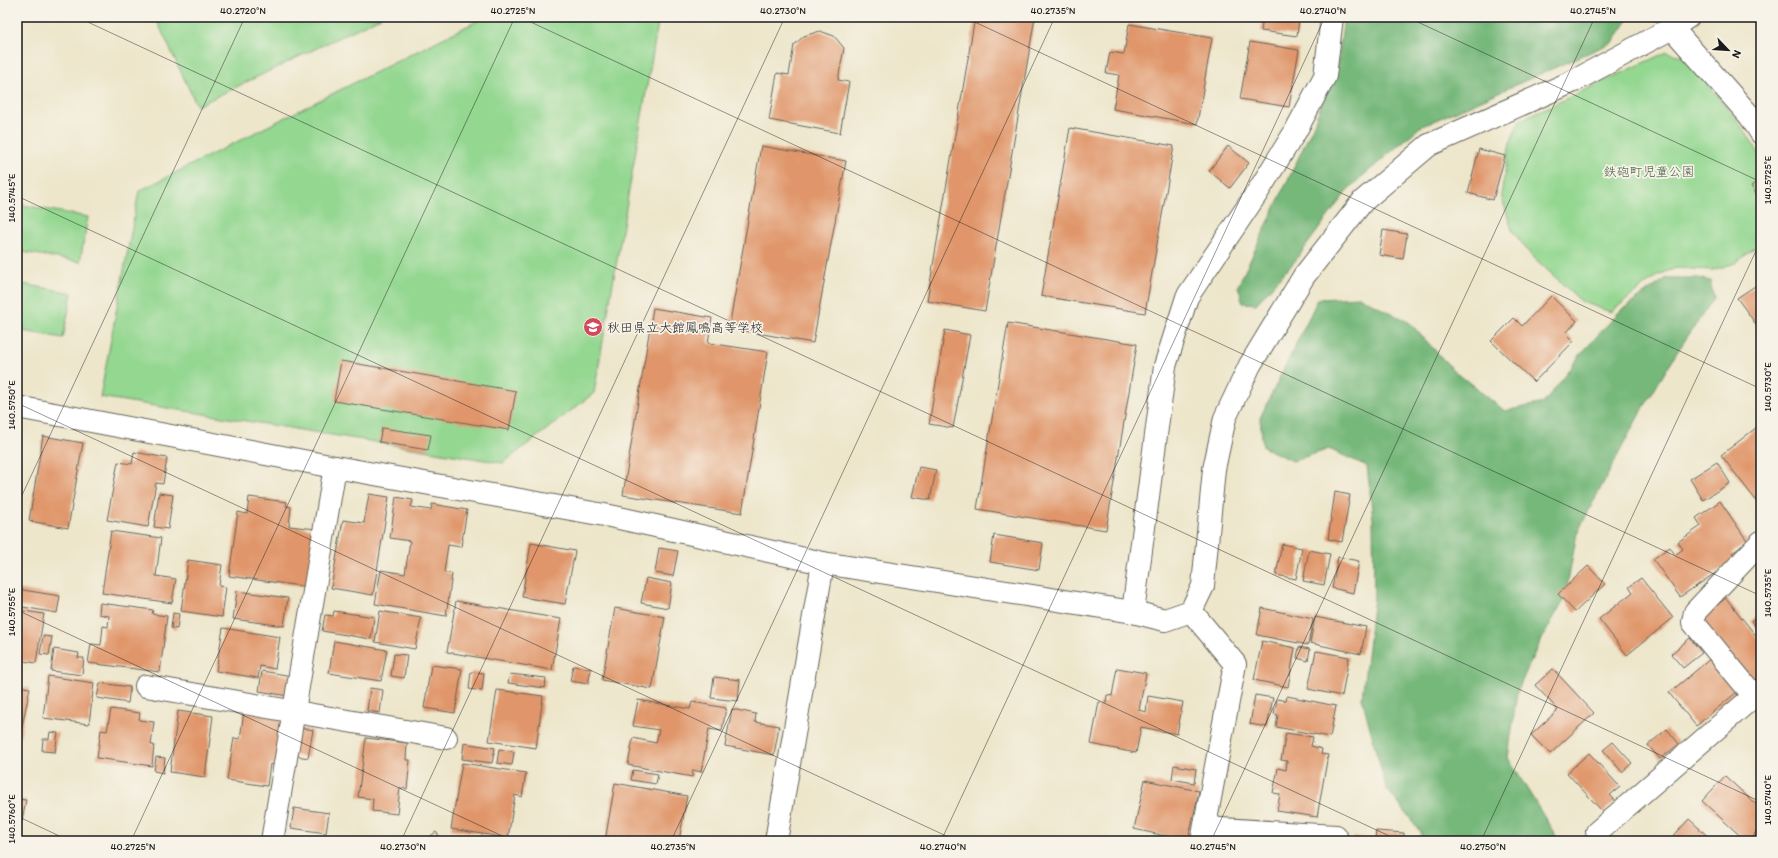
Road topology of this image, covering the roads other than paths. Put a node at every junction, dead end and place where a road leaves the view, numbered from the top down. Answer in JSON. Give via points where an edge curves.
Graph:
{"nodes":[{"id":1,"x":1332,"y":17,"type":"edge"},
{"id":2,"x":1680,"y":23,"type":"edge"},
{"id":3,"x":1761,"y":133,"type":"edge"},
{"id":4,"x":17,"y":407,"type":"edge"},
{"id":5,"x":335,"y":467,"type":"junction"},
{"id":6,"x":1761,"y":542,"type":"edge"},
{"id":7,"x":823,"y":563,"type":"junction"},
{"id":8,"x":1133,"y":612,"type":"junction"},
{"id":9,"x":1191,"y":612,"type":"junction"},
{"id":10,"x":146,"y":686,"type":"dead end"},
{"id":11,"x":1758,"y":693,"type":"edge"},
{"id":12,"x":294,"y":712,"type":"junction"},
{"id":13,"x":446,"y":738,"type":"dead end"},
{"id":14,"x":1597,"y":832,"type":"dead end"},
{"id":15,"x":1203,"y":834,"type":"edge"},
{"id":16,"x":1336,"y":836,"type":"dead end"},
{"id":17,"x":272,"y":841,"type":"edge"},
{"id":18,"x":776,"y":841,"type":"edge"}],
"edges":[{"from":1,"to":8,"type":"street","via":[[1325,76],[1295,132],[1187,298],[1165,366]]},
{"from":2,"to":3,"type":"street"},
{"from":2,"to":9,"type":"street","via":[[1574,81],[1429,145],[1363,201],[1304,276],[1250,365],[1225,418],[1214,469],[1203,586]]},
{"from":4,"to":5,"type":"street"},
{"from":5,"to":7,"type":"street","via":[[610,516]]},
{"from":5,"to":12,"type":"street"},
{"from":6,"to":11,"type":"street","via":[[1695,612],[1694,622]]},
{"from":7,"to":8,"type":"street"},
{"from":7,"to":18,"type":"street"},
{"from":8,"to":9,"type":"street","via":[[1166,620]]},
{"from":9,"to":15,"type":"street","via":[[1235,664]]},
{"from":10,"to":12,"type":"street"},
{"from":11,"to":14,"type":"street"},
{"from":12,"to":13,"type":"street"},
{"from":12,"to":17,"type":"street"},
{"from":15,"to":16,"type":"street"}]}
